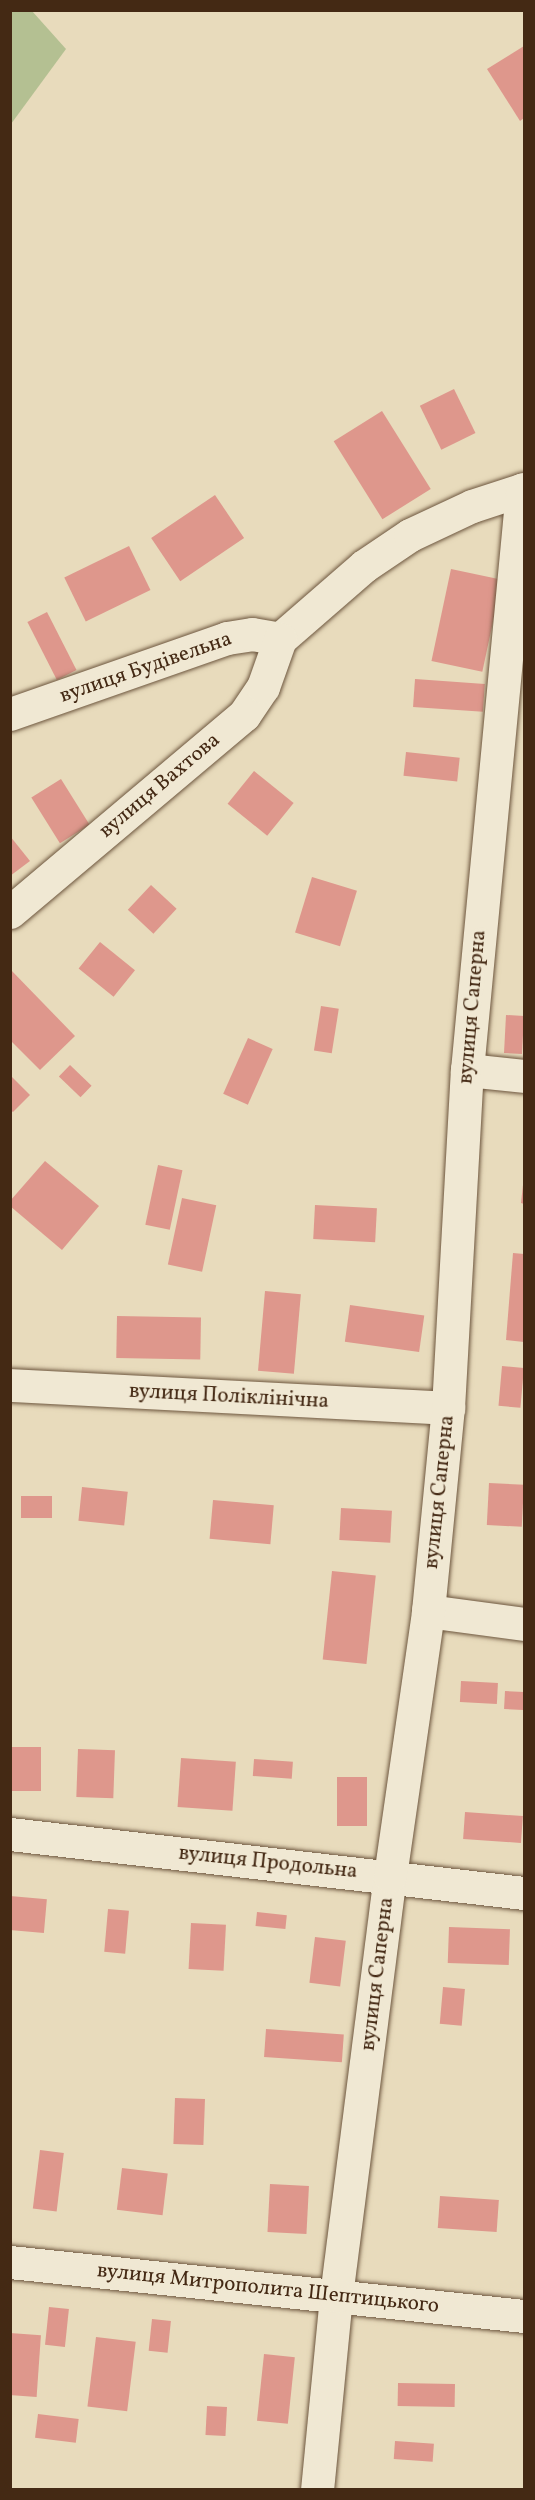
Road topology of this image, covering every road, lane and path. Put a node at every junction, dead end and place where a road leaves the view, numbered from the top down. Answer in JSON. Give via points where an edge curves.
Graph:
{"nodes":[{"id":1,"x":524,"y":490,"type":"edge"},
{"id":2,"x":280,"y":639,"type":"junction"},
{"id":3,"x":10,"y":714,"type":"edge"},
{"id":4,"x":10,"y":912,"type":"edge"},
{"id":5,"x":467,"y":1070,"type":"junction"},
{"id":6,"x":525,"y":1076,"type":"edge"},
{"id":7,"x":10,"y":1385,"type":"edge"},
{"id":8,"x":448,"y":1408,"type":"junction"},
{"id":9,"x":428,"y":1611,"type":"junction"},
{"id":10,"x":525,"y":1624,"type":"edge"},
{"id":11,"x":10,"y":1834,"type":"edge"},
{"id":12,"x":390,"y":1876,"type":"junction"},
{"id":13,"x":525,"y":1893,"type":"edge"},
{"id":14,"x":10,"y":2262,"type":"edge"},
{"id":15,"x":336,"y":2296,"type":"junction"},
{"id":16,"x":525,"y":2316,"type":"edge"},
{"id":17,"x":317,"y":2490,"type":"edge"}],
"edges":[{"from":1,"to":2,"type":"street","via":[[472,506],[410,535],[364,566]]},
{"from":1,"to":5,"type":"street","name":"вулиця Саперна"},
{"from":2,"to":3,"type":"street","name":"вулиця Будівельна","via":[[252,634],[226,638]]},
{"from":2,"to":4,"type":"street","name":"вулиця Вахтова","via":[[263,687],[244,716]]},
{"from":5,"to":6,"type":"street"},
{"from":5,"to":8,"type":"street","name":"вулиця Саперна"},
{"from":7,"to":8,"type":"street","name":"вулиця Поліклінічна"},
{"from":8,"to":9,"type":"street","name":"вулиця Саперна"},
{"from":9,"to":10,"type":"street"},
{"from":9,"to":12,"type":"street","name":"вулиця Саперна"},
{"from":11,"to":12,"type":"street","name":"вулиця Продольна"},
{"from":12,"to":13,"type":"street","name":"вулиця Продольна"},
{"from":12,"to":15,"type":"street","name":"вулиця Саперна"},
{"from":14,"to":15,"type":"street","name":"вулиця Митрополита Шептицького"},
{"from":15,"to":16,"type":"street","name":"вулиця Митрополита Шептицького"},
{"from":15,"to":17,"type":"street","name":"вулиця Саперна"}]}
